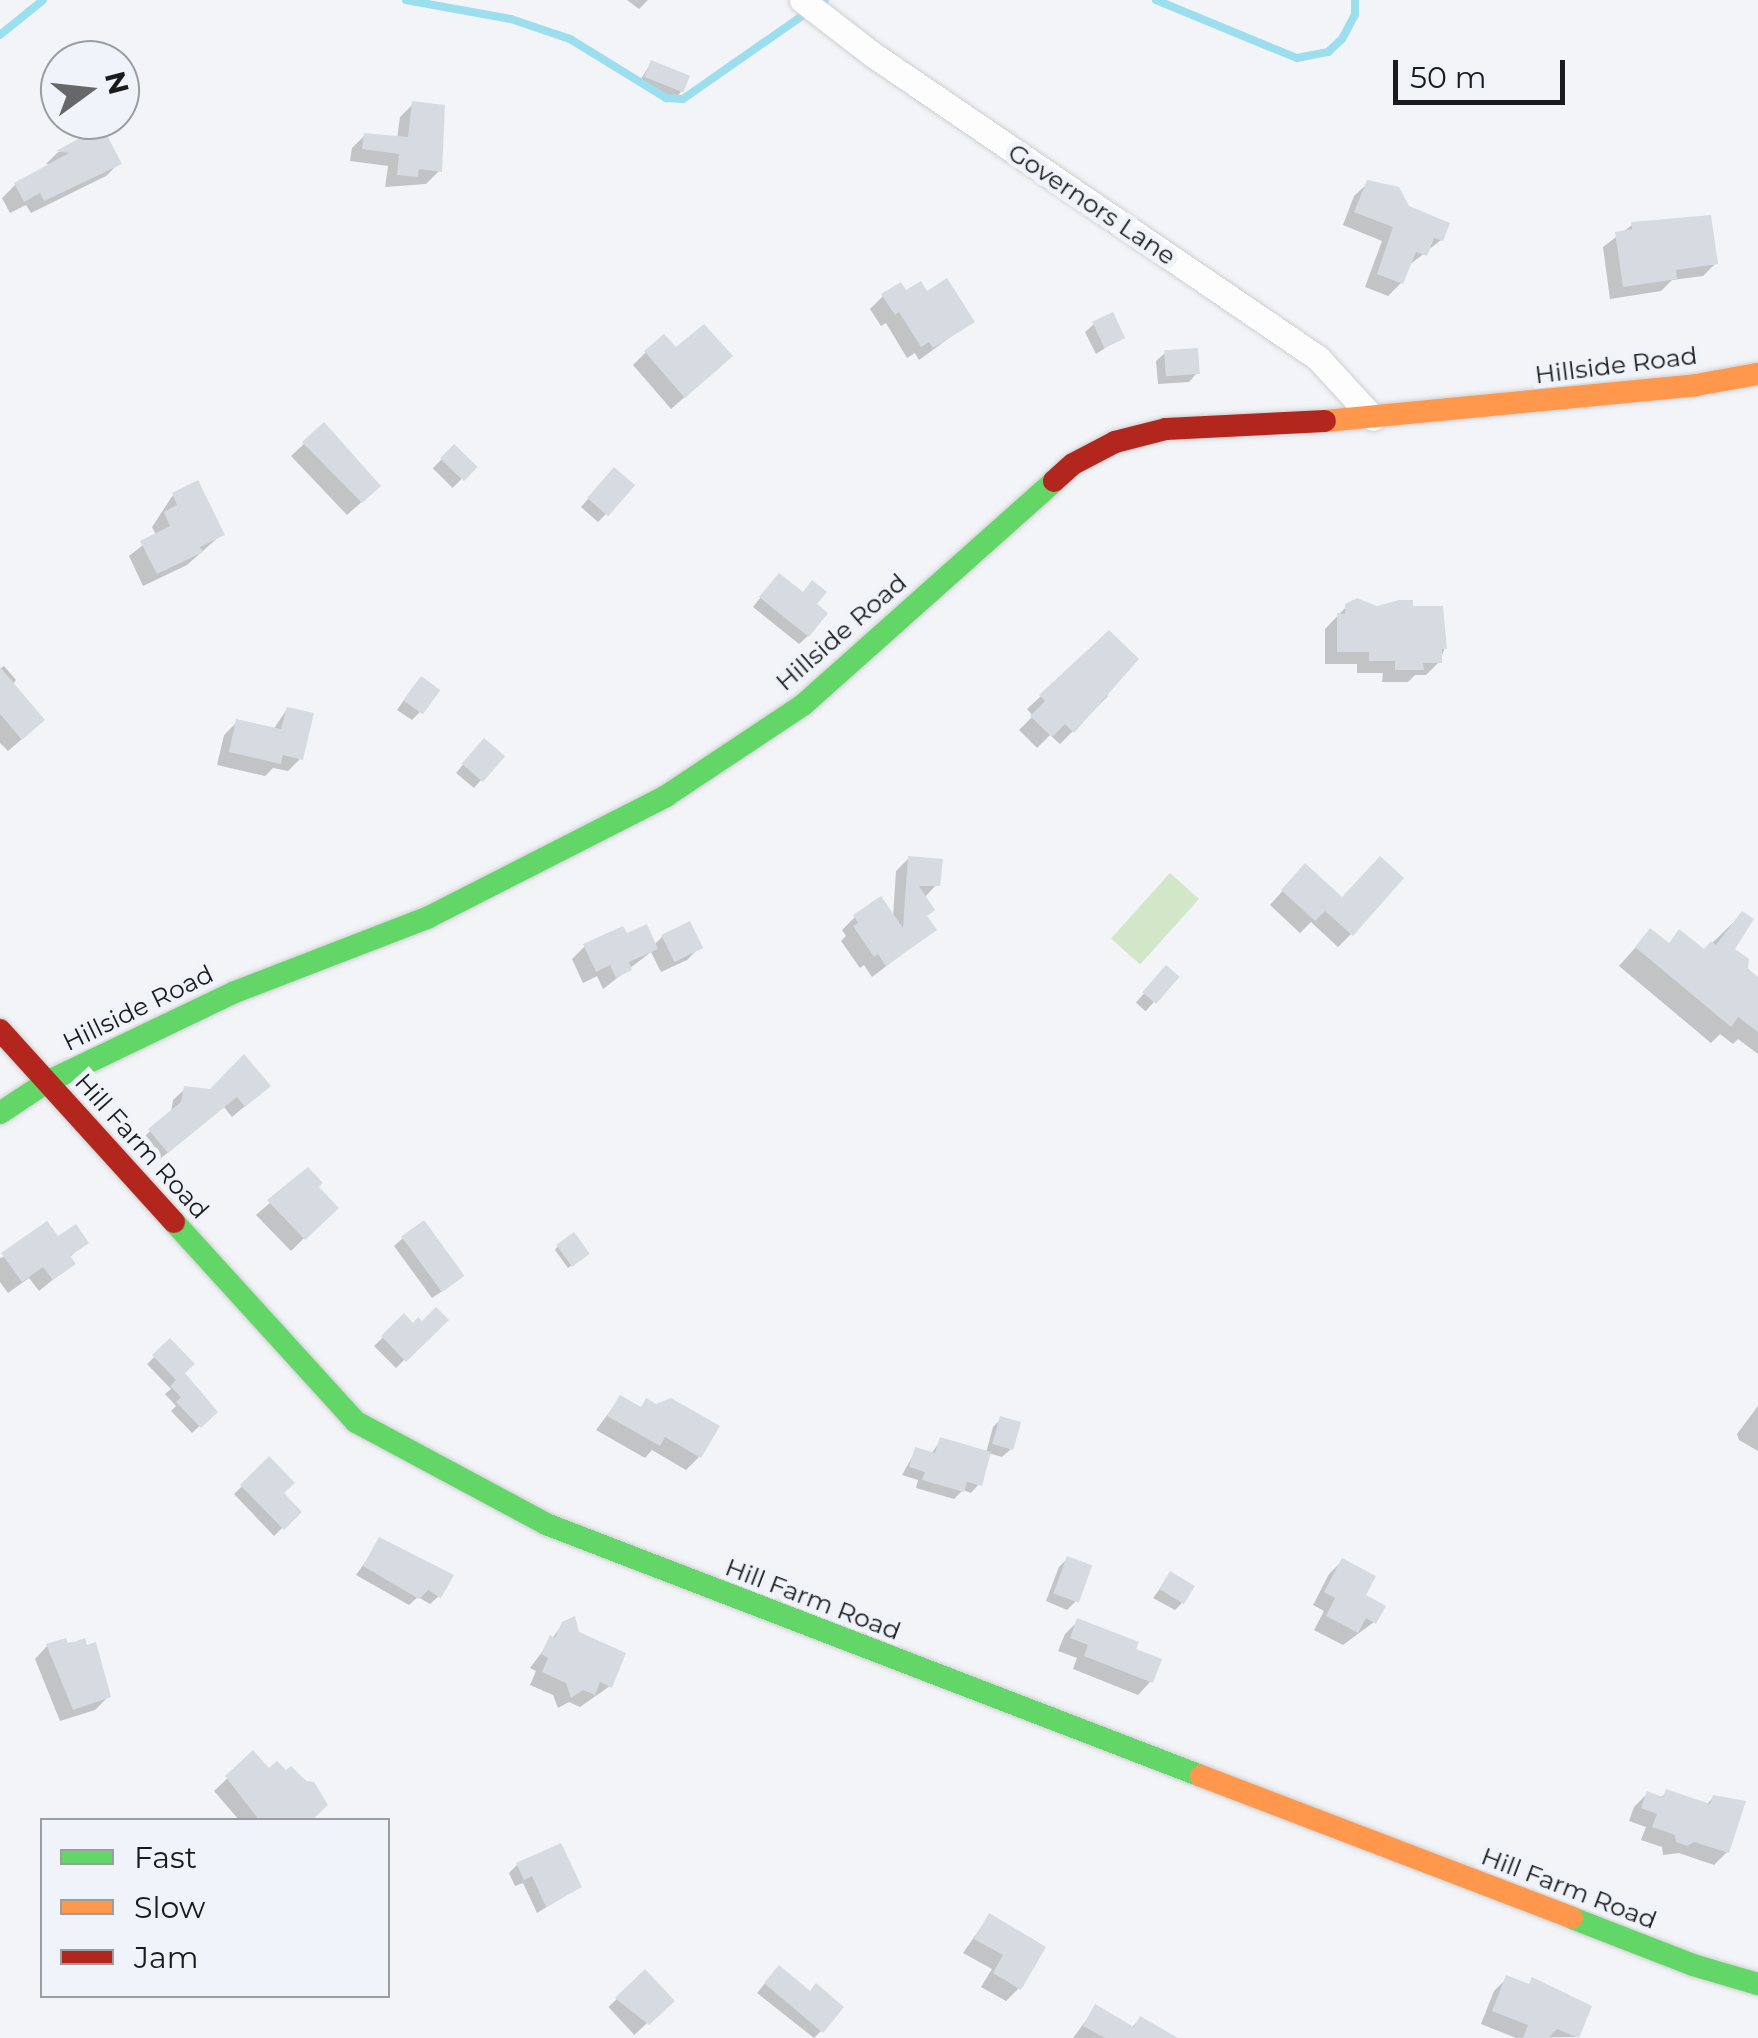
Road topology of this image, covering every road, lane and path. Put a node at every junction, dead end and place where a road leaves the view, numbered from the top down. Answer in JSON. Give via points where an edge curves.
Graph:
{"nodes":[{"id":1,"x":802,"y":0,"type":"edge"},
{"id":2,"x":1758,"y":374,"type":"edge"},
{"id":3,"x":1373,"y":418,"type":"junction"},
{"id":4,"x":0,"y":1030,"type":"edge"},
{"id":5,"x":47,"y":1082,"type":"junction"},
{"id":6,"x":0,"y":1113,"type":"edge"},
{"id":7,"x":1758,"y":1984,"type":"edge"}],
"edges":[{"from":1,"to":3,"type":"street","name":"Governors Lane","via":[[1318,358]]},
{"from":2,"to":3,"type":"main road","name":"Hillside Road"},
{"from":3,"to":5,"type":"main road","name":"Hillside Road","via":[[1166,430],[1114,442],[1073,464],[802,705],[666,796],[427,918],[235,992]]},
{"from":4,"to":5,"type":"main road","name":"Hill Farm Road"},
{"from":5,"to":6,"type":"main road","name":"Hillside Road"},
{"from":5,"to":7,"type":"main road","name":"Hill Farm Road","via":[[356,1422],[546,1524]]}]}
